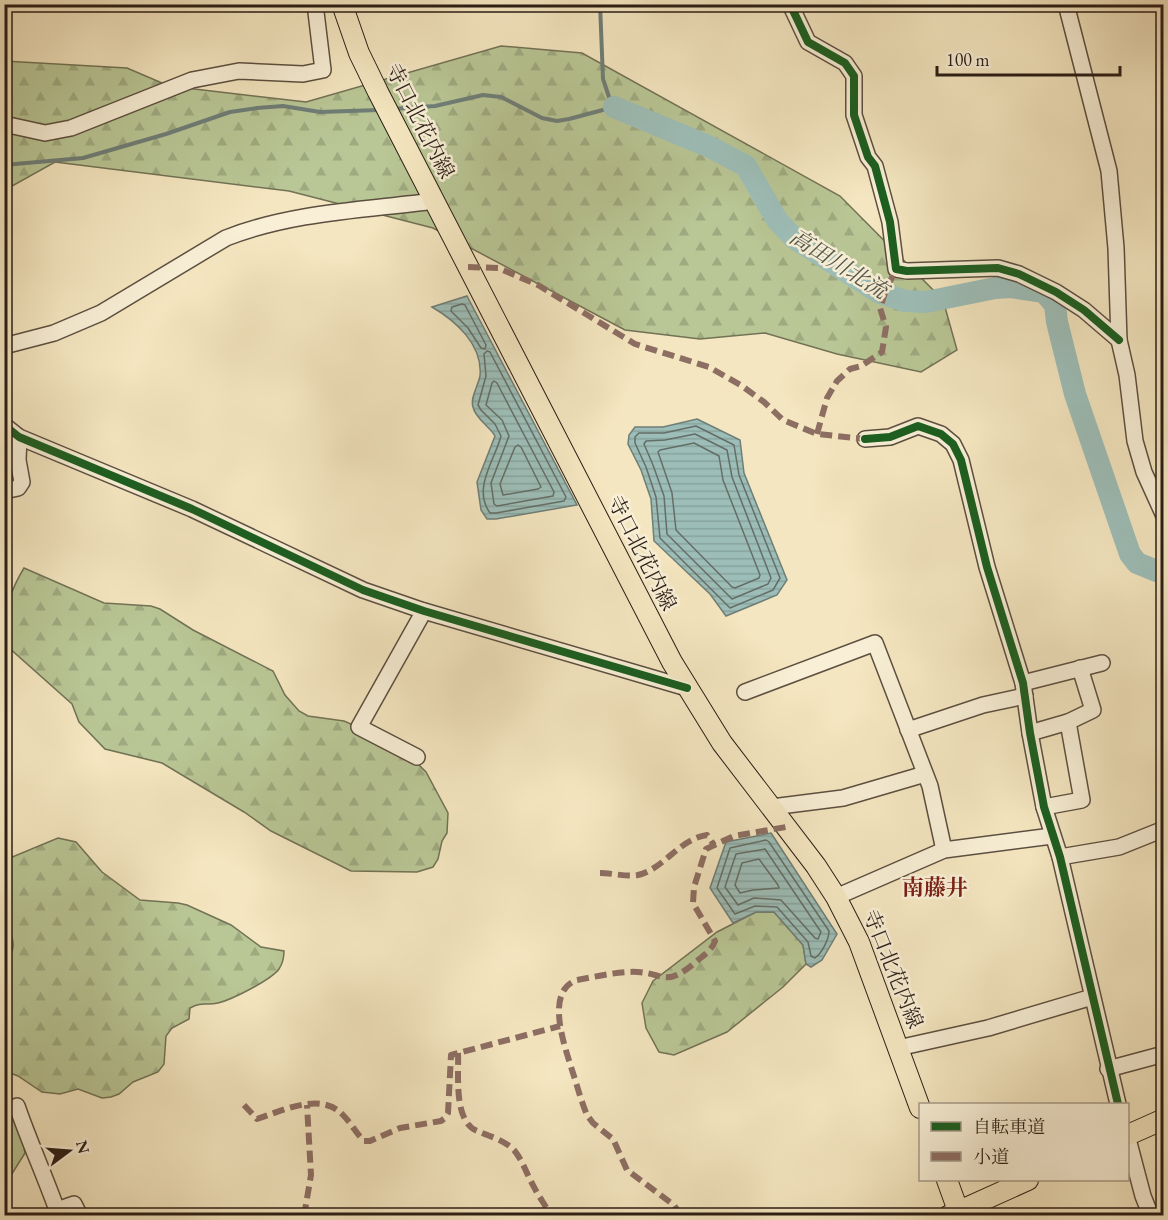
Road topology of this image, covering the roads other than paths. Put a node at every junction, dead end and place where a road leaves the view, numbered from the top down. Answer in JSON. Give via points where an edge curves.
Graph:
{"nodes":[{"id":1,"x":315,"y":4,"type":"edge"},
{"id":2,"x":342,"y":4,"type":"edge"},
{"id":3,"x":790,"y":4,"type":"edge"},
{"id":4,"x":1066,"y":4,"type":"edge"},
{"id":5,"x":4,"y":124,"type":"edge"},
{"id":6,"x":434,"y":201,"type":"junction"},
{"id":7,"x":1119,"y":340,"type":"junction"},
{"id":8,"x":4,"y":345,"type":"edge"},
{"id":9,"x":4,"y":425,"type":"edge"},
{"id":10,"x":20,"y":437,"type":"junction"},
{"id":11,"x":865,"y":439,"type":"dead end"},
{"id":12,"x":4,"y":491,"type":"edge"},
{"id":13,"x":1164,"y":516,"type":"edge"},
{"id":14,"x":424,"y":611,"type":"junction"},
{"id":15,"x":1102,"y":663,"type":"dead end"},
{"id":16,"x":1080,"y":668,"type":"junction"},
{"id":17,"x":687,"y":688,"type":"junction"},
{"id":18,"x":1024,"y":690,"type":"junction"},
{"id":19,"x":745,"y":692,"type":"dead end"},
{"id":20,"x":1068,"y":722,"type":"junction"},
{"id":21,"x":908,"y":730,"type":"junction"},
{"id":22,"x":1030,"y":733,"type":"junction"},
{"id":23,"x":417,"y":757,"type":"dead end"},
{"id":24,"x":925,"y":774,"type":"junction"},
{"id":25,"x":772,"y":807,"type":"junction"},
{"id":26,"x":1044,"y":807,"type":"junction"},
{"id":27,"x":1164,"y":829,"type":"edge"},
{"id":28,"x":1053,"y":836,"type":"junction"},
{"id":29,"x":944,"y":850,"type":"junction"},
{"id":30,"x":1060,"y":857,"type":"junction"},
{"id":31,"x":836,"y":897,"type":"junction"},
{"id":32,"x":1092,"y":997,"type":"junction"},
{"id":33,"x":898,"y":1048,"type":"junction"},
{"id":34,"x":1164,"y":1054,"type":"edge"},
{"id":35,"x":1108,"y":1069,"type":"junction"},
{"id":36,"x":919,"y":1103,"type":"edge"},
{"id":37,"x":1118,"y":1103,"type":"edge"},
{"id":38,"x":17,"y":1106,"type":"dead end"},
{"id":39,"x":1164,"y":1119,"type":"edge"},
{"id":40,"x":1129,"y":1136,"type":"edge"},
{"id":41,"x":1129,"y":1141,"type":"edge"},
{"id":42,"x":948,"y":1181,"type":"edge"},
{"id":43,"x":1024,"y":1181,"type":"edge"},
{"id":44,"x":956,"y":1214,"type":"edge"},
{"id":45,"x":80,"y":1215,"type":"edge"},
{"id":46,"x":1151,"y":1215,"type":"edge"}],
"edges":[{"from":1,"to":5,"type":"street","via":[[323,70],[303,74],[239,72],[192,80],[71,128],[45,133]]},
{"from":2,"to":6,"type":"main road","name":"寺口北花内線","via":[[359,53]]},
{"from":3,"to":7,"type":"street","via":[[808,42],[845,63],[854,76],[854,115],[887,211],[896,269],[998,268],[1019,274],[1056,292]]},
{"from":4,"to":7,"type":"street","via":[[1109,171]]},
{"from":6,"to":8,"type":"street","via":[[316,215],[243,232],[226,238],[101,313],[54,333]]},
{"from":6,"to":17,"type":"main road","name":"寺口北花内線"},
{"from":7,"to":13,"type":"street","via":[[1135,441]]},
{"from":9,"to":10,"type":"street"},
{"from":10,"to":12,"type":"street","via":[[18,460],[22,482],[18,488]]},
{"from":10,"to":14,"type":"street","via":[[192,509],[363,590]]},
{"from":11,"to":18,"type":"street","via":[[890,438],[918,426],[941,434],[953,444],[961,460],[987,567]]},
{"from":14,"to":17,"type":"street"},
{"from":14,"to":23,"type":"street","via":[[359,727]]},
{"from":15,"to":16,"type":"street"},
{"from":16,"to":18,"type":"street"},
{"from":16,"to":20,"type":"street","via":[[1093,710]]},
{"from":17,"to":25,"type":"main road","name":"寺口北花内線","via":[[722,743]]},
{"from":18,"to":21,"type":"street"},
{"from":18,"to":22,"type":"street"},
{"from":19,"to":21,"type":"street","via":[[875,643]]},
{"from":20,"to":22,"type":"street"},
{"from":20,"to":26,"type":"street","via":[[1082,800]]},
{"from":21,"to":24,"type":"street"},
{"from":22,"to":26,"type":"street"},
{"from":24,"to":25,"type":"street","via":[[843,798]]},
{"from":24,"to":29,"type":"street"},
{"from":25,"to":31,"type":"main road","name":"寺口北花内線"},
{"from":26,"to":28,"type":"street"},
{"from":27,"to":30,"type":"street","via":[[1119,847]]},
{"from":28,"to":29,"type":"street"},
{"from":28,"to":30,"type":"street"},
{"from":29,"to":31,"type":"street"},
{"from":30,"to":32,"type":"street"},
{"from":31,"to":33,"type":"main road","name":"寺口北花内線","via":[[860,942]]},
{"from":32,"to":33,"type":"street","via":[[988,1028]]},
{"from":32,"to":35,"type":"street"},
{"from":33,"to":36,"type":"main road","name":"寺口北花内線"},
{"from":34,"to":35,"type":"street"},
{"from":35,"to":37,"type":"street"},
{"from":38,"to":45,"type":"street","via":[[57,1210],[74,1204]]},
{"from":39,"to":40,"type":"main road"},
{"from":41,"to":46,"type":"street"},
{"from":42,"to":44,"type":"main road"},
{"from":43,"to":44,"type":"main road"}]}
